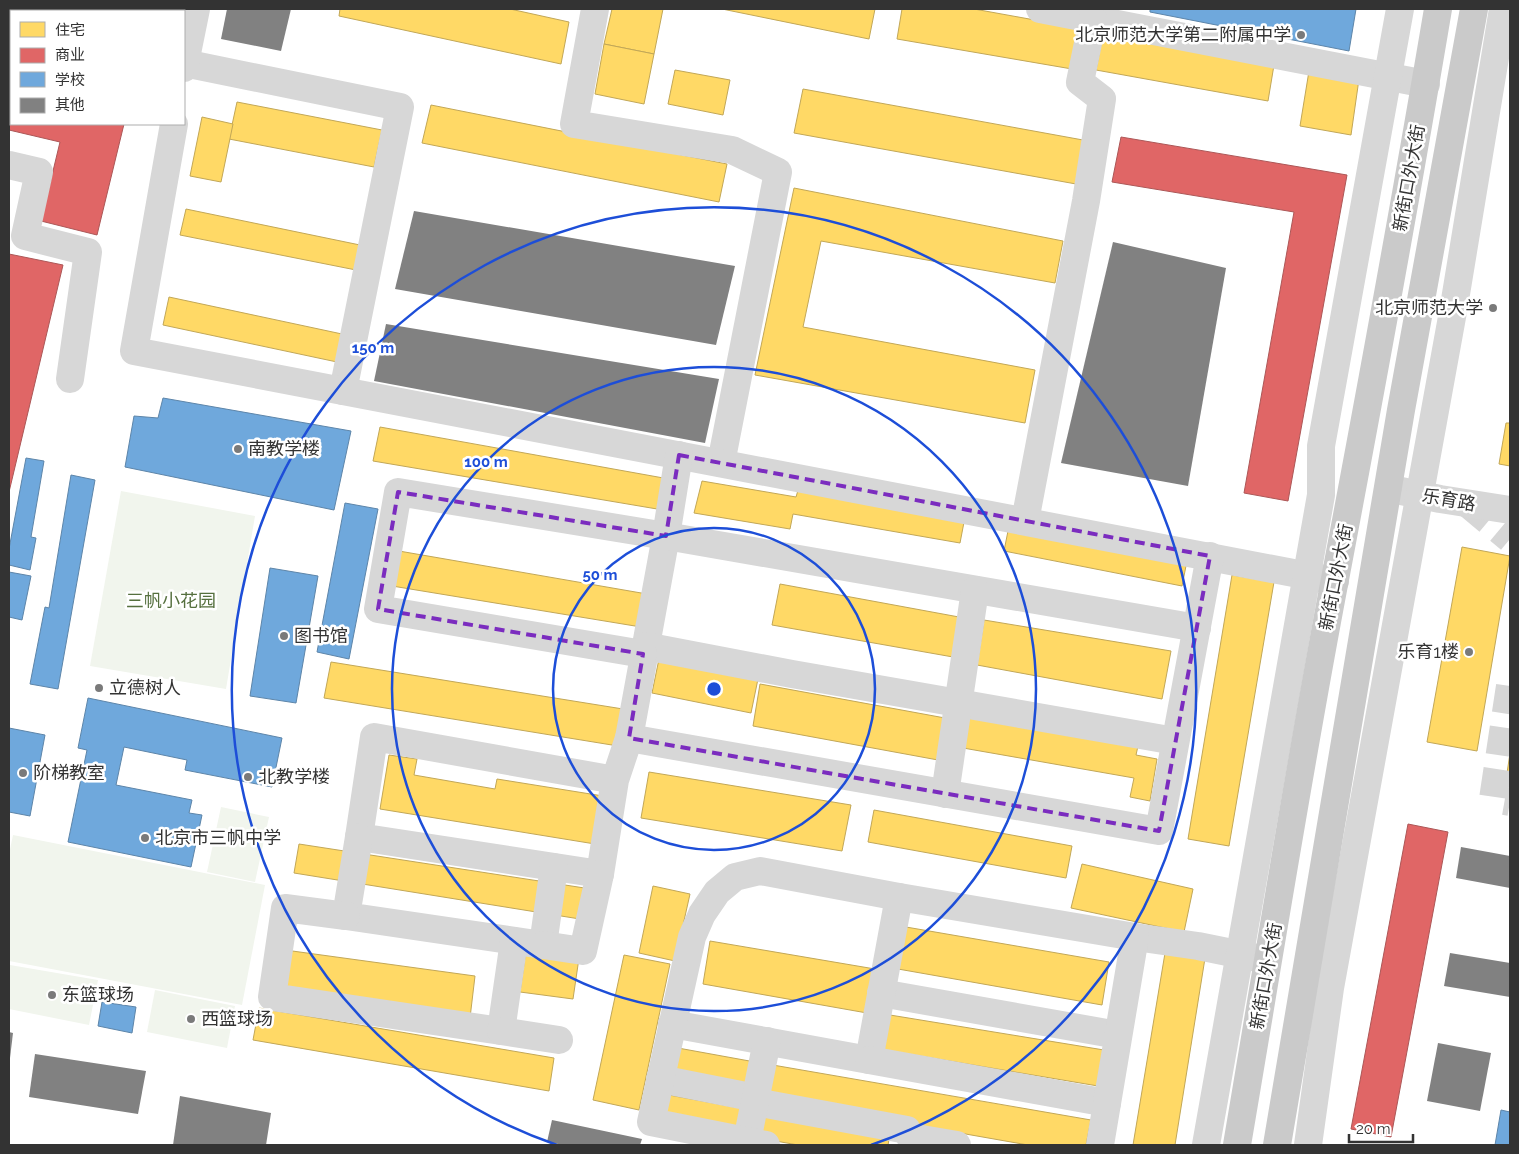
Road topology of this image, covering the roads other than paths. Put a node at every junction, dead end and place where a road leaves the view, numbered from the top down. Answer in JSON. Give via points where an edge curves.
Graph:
{"nodes":[{"id":1,"x":196,"y":9,"type":"edge"},
{"id":2,"x":595,"y":9,"type":"edge"},
{"id":3,"x":1040,"y":9,"type":"edge"},
{"id":4,"x":1400,"y":9,"type":"edge"},
{"id":5,"x":1438,"y":9,"type":"edge"},
{"id":6,"x":1474,"y":9,"type":"edge"},
{"id":7,"x":1503,"y":9,"type":"edge"},
{"id":8,"x":1093,"y":20,"type":"junction"},
{"id":9,"x":185,"y":60,"type":"edge"},
{"id":10,"x":185,"y":65,"type":"edge"},
{"id":11,"x":1388,"y":76,"type":"junction"},
{"id":12,"x":1426,"y":84,"type":"junction"},
{"id":13,"x":174,"y":125,"type":"edge"},
{"id":14,"x":9,"y":165,"type":"edge"},
{"id":15,"x":70,"y":379,"type":"dead end"},
{"id":16,"x":343,"y":392,"type":"junction"},
{"id":17,"x":679,"y":455,"type":"junction"},
{"id":18,"x":721,"y":463,"type":"junction"},
{"id":19,"x":1388,"y":488,"type":"junction"},
{"id":20,"x":1420,"y":495,"type":"junction"},
{"id":21,"x":1510,"y":510,"type":"edge"},
{"id":22,"x":1025,"y":521,"type":"junction"},
{"id":23,"x":666,"y":536,"type":"junction"},
{"id":24,"x":1210,"y":556,"type":"junction"},
{"id":25,"x":1307,"y":574,"type":"junction"},
{"id":26,"x":1335,"y":580,"type":"junction"},
{"id":27,"x":975,"y":590,"type":"junction"},
{"id":28,"x":1197,"y":628,"type":"junction"},
{"id":29,"x":644,"y":650,"type":"junction"},
{"id":30,"x":958,"y":704,"type":"junction"},
{"id":31,"x":628,"y":738,"type":"junction"},
{"id":32,"x":1175,"y":741,"type":"junction"},
{"id":33,"x":615,"y":780,"type":"junction"},
{"id":34,"x":945,"y":794,"type":"junction"},
{"id":35,"x":359,"y":837,"type":"junction"},
{"id":36,"x":554,"y":867,"type":"junction"},
{"id":37,"x":600,"y":874,"type":"junction"},
{"id":38,"x":899,"y":897,"type":"junction"},
{"id":39,"x":346,"y":916,"type":"junction"},
{"id":40,"x":1135,"y":937,"type":"junction"},
{"id":41,"x":514,"y":941,"type":"junction"},
{"id":42,"x":543,"y":945,"type":"junction"},
{"id":43,"x":1239,"y":954,"type":"junction"},
{"id":44,"x":1268,"y":960,"type":"junction"},
{"id":45,"x":881,"y":994,"type":"junction"},
{"id":46,"x":672,"y":1024,"type":"junction"},
{"id":47,"x":501,"y":1031,"type":"junction"},
{"id":48,"x":1118,"y":1034,"type":"junction"},
{"id":49,"x":559,"y":1040,"type":"dead end"},
{"id":50,"x":767,"y":1041,"type":"junction"},
{"id":51,"x":869,"y":1060,"type":"junction"},
{"id":52,"x":660,"y":1079,"type":"junction"},
{"id":53,"x":756,"y":1100,"type":"junction"},
{"id":54,"x":1107,"y":1103,"type":"junction"},
{"id":55,"x":757,"y":1143,"type":"edge"},
{"id":56,"x":957,"y":1145,"type":"edge"},
{"id":57,"x":1100,"y":1145,"type":"edge"},
{"id":58,"x":1206,"y":1145,"type":"edge"},
{"id":59,"x":1237,"y":1145,"type":"edge"},
{"id":60,"x":1277,"y":1145,"type":"edge"},
{"id":61,"x":1308,"y":1145,"type":"edge"}],
"edges":[{"from":1,"to":9,"type":"street"},
{"from":2,"to":18,"type":"street","via":[[574,124],[732,150],[778,172]]},
{"from":3,"to":8,"type":"street"},
{"from":4,"to":11,"type":"street"},
{"from":5,"to":12,"type":"main road","name":"新街口外大街"},
{"from":6,"to":19,"type":"main road","name":"新街口外大街"},
{"from":7,"to":20,"type":"street"},
{"from":8,"to":11,"type":"street"},
{"from":8,"to":22,"type":"street","via":[[1080,82],[1102,99],[1086,201]]},
{"from":10,"to":16,"type":"street","via":[[400,107]]},
{"from":11,"to":12,"type":"street"},
{"from":11,"to":25,"type":"street","via":[[1321,446],[1320,495]]},
{"from":12,"to":26,"type":"main road","name":"新街口外大街"},
{"from":13,"to":16,"type":"street","via":[[134,351]]},
{"from":14,"to":15,"type":"street","via":[[39,172],[25,236],[88,252]]},
{"from":16,"to":17,"type":"street"},
{"from":17,"to":18,"type":"street"},
{"from":17,"to":23,"type":"street"},
{"from":18,"to":22,"type":"street"},
{"from":19,"to":20,"type":"street","name":"乐育路"},
{"from":19,"to":60,"type":"main road","name":"新街口外大街"},
{"from":20,"to":21,"type":"street","name":"乐育路"},
{"from":20,"to":61,"type":"street","via":[[1330,988]]},
{"from":22,"to":24,"type":"street"},
{"from":23,"to":27,"type":"street"},
{"from":23,"to":29,"type":"street"},
{"from":23,"to":29,"type":"street","via":[[398,492],[378,609]]},
{"from":24,"to":25,"type":"street"},
{"from":24,"to":28,"type":"street"},
{"from":25,"to":26,"type":"street"},
{"from":25,"to":43,"type":"street"},
{"from":26,"to":44,"type":"main road","name":"新街口外大街"},
{"from":27,"to":28,"type":"street"},
{"from":27,"to":30,"type":"street"},
{"from":28,"to":32,"type":"street"},
{"from":29,"to":30,"type":"street"},
{"from":29,"to":31,"type":"street"},
{"from":30,"to":32,"type":"street"},
{"from":30,"to":34,"type":"street"},
{"from":31,"to":33,"type":"street"},
{"from":31,"to":34,"type":"street"},
{"from":32,"to":34,"type":"street","via":[[1159,831]]},
{"from":33,"to":35,"type":"street","via":[[374,738]]},
{"from":33,"to":37,"type":"street"},
{"from":35,"to":36,"type":"street"},
{"from":35,"to":39,"type":"street"},
{"from":36,"to":37,"type":"street"},
{"from":36,"to":42,"type":"street"},
{"from":37,"to":42,"type":"street","via":[[583,952]]},
{"from":38,"to":40,"type":"street"},
{"from":38,"to":45,"type":"street"},
{"from":38,"to":46,"type":"street","via":[[760,871],[735,877],[717,892],[692,937]]},
{"from":39,"to":41,"type":"street"},
{"from":39,"to":47,"type":"street","via":[[285,908],[272,997]]},
{"from":40,"to":43,"type":"street"},
{"from":40,"to":48,"type":"street"},
{"from":41,"to":42,"type":"street"},
{"from":41,"to":47,"type":"street"},
{"from":43,"to":44,"type":"street"},
{"from":43,"to":58,"type":"street"},
{"from":44,"to":59,"type":"main road","name":"新街口外大街"},
{"from":45,"to":48,"type":"street"},
{"from":45,"to":51,"type":"street"},
{"from":46,"to":50,"type":"street"},
{"from":46,"to":52,"type":"street"},
{"from":47,"to":49,"type":"street"},
{"from":48,"to":54,"type":"street"},
{"from":50,"to":51,"type":"street"},
{"from":50,"to":53,"type":"street"},
{"from":51,"to":54,"type":"street"},
{"from":52,"to":53,"type":"street"},
{"from":52,"to":55,"type":"street","via":[[651,1122]]},
{"from":53,"to":55,"type":"street"},
{"from":53,"to":56,"type":"street","via":[[907,1130],[910,1137]]},
{"from":54,"to":57,"type":"street"}]}
